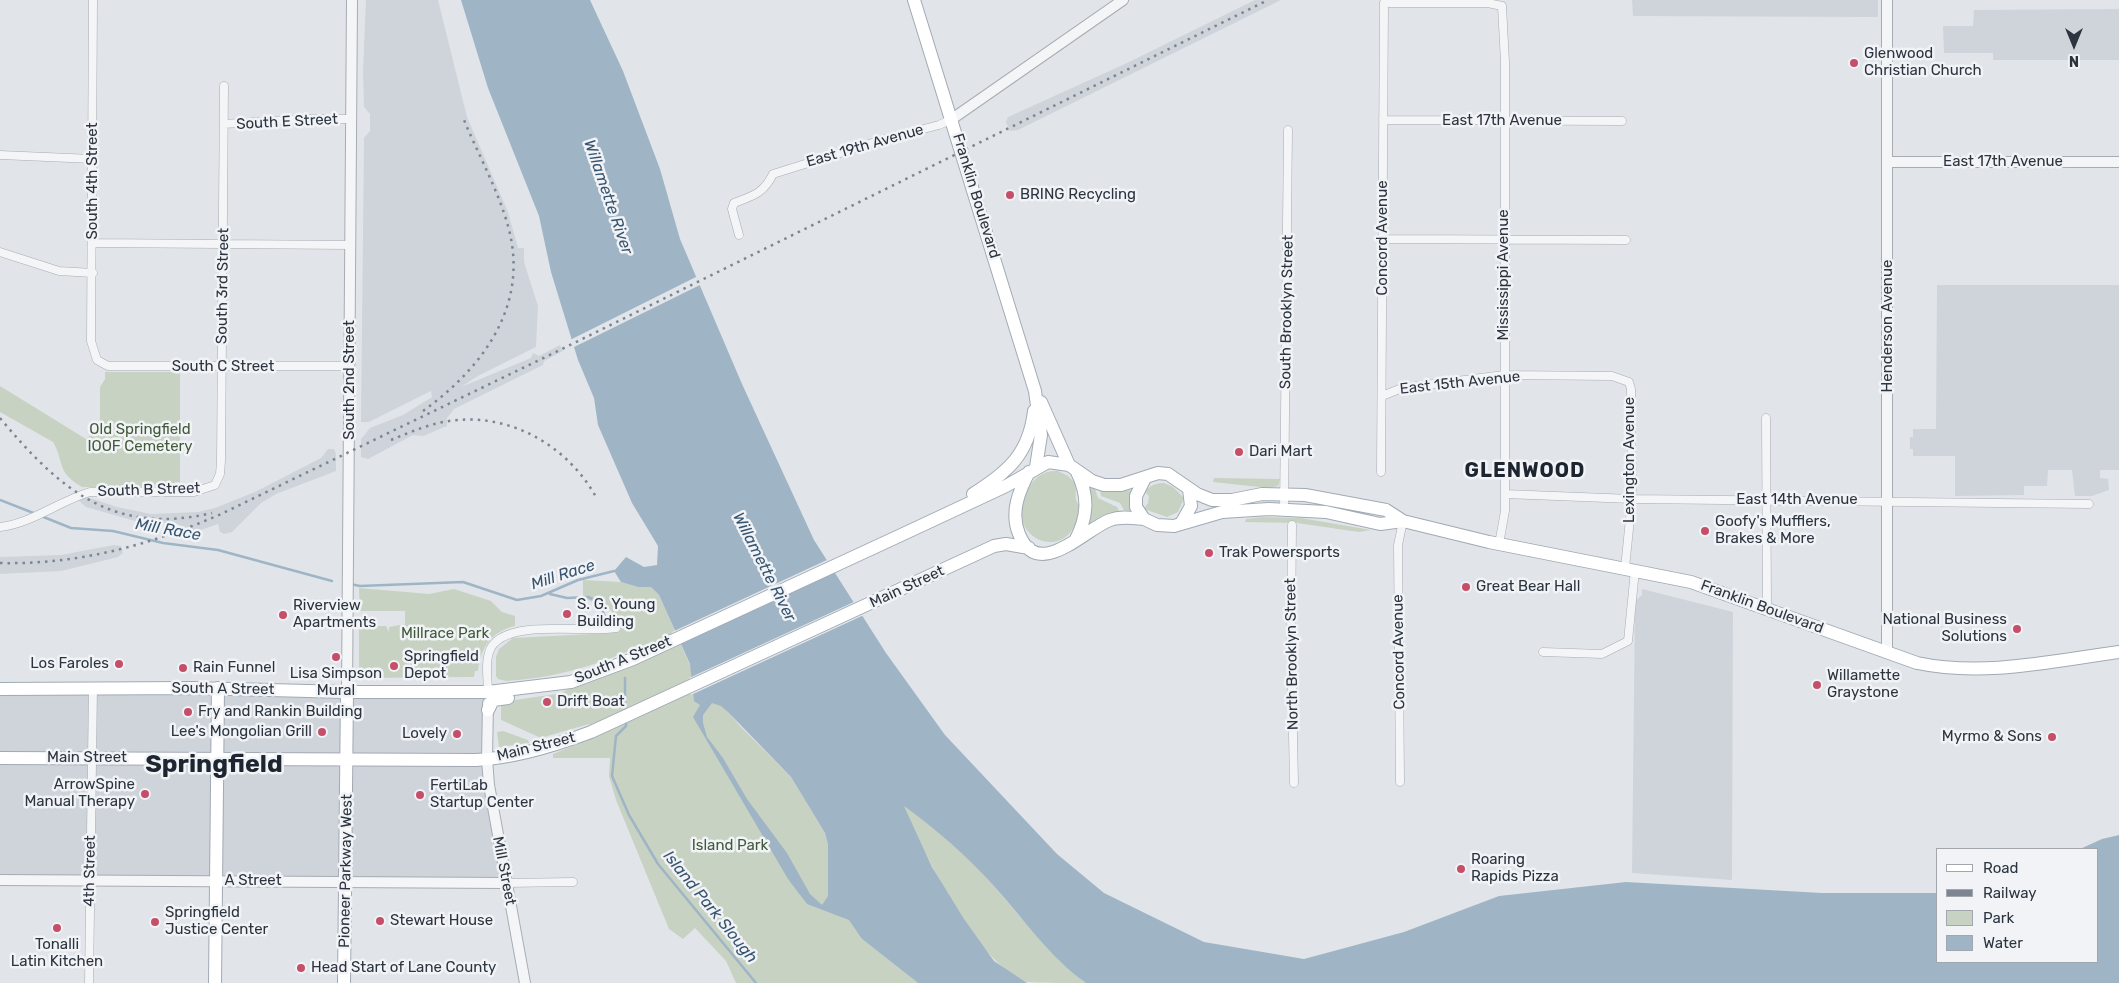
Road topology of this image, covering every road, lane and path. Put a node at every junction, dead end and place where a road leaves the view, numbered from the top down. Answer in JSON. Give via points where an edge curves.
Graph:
{"nodes":[{"id":1,"x":93,"y":0,"type":"edge"},
{"id":2,"x":352,"y":0,"type":"edge"},
{"id":3,"x":914,"y":0,"type":"edge"},
{"id":4,"x":1123,"y":0,"type":"edge"},
{"id":5,"x":1887,"y":0,"type":"edge"},
{"id":6,"x":1384,"y":3,"type":"joint"},
{"id":7,"x":224,"y":86,"type":"dead end"},
{"id":8,"x":351,"y":119,"type":"junction"},
{"id":9,"x":952,"y":119,"type":"junction"},
{"id":10,"x":1383,"y":120,"type":"junction"},
{"id":11,"x":1622,"y":121,"type":"dead end"},
{"id":12,"x":1505,"y":122,"type":"junction"},
{"id":13,"x":224,"y":124,"type":"junction"},
{"id":14,"x":1288,"y":130,"type":"dead end"},
{"id":15,"x":0,"y":155,"type":"edge"},
{"id":16,"x":93,"y":159,"type":"junction"},
{"id":17,"x":1888,"y":162,"type":"junction"},
{"id":18,"x":2119,"y":162,"type":"edge"},
{"id":19,"x":738,"y":234,"type":"dead end"},
{"id":20,"x":1383,"y":239,"type":"junction"},
{"id":21,"x":1504,"y":239,"type":"junction"},
{"id":22,"x":1626,"y":240,"type":"dead end"},
{"id":23,"x":93,"y":243,"type":"junction"},
{"id":24,"x":223,"y":244,"type":"junction"},
{"id":25,"x":350,"y":245,"type":"junction"},
{"id":26,"x":0,"y":252,"type":"edge"},
{"id":27,"x":93,"y":272,"type":"junction"},
{"id":28,"x":97,"y":360,"type":"joint"},
{"id":29,"x":350,"y":366,"type":"junction"},
{"id":30,"x":222,"y":368,"type":"junction"},
{"id":31,"x":1504,"y":375,"type":"junction"},
{"id":32,"x":1629,"y":382,"type":"joint"},
{"id":33,"x":1036,"y":392,"type":"junction"},
{"id":34,"x":1382,"y":396,"type":"junction"},
{"id":35,"x":1766,"y":418,"type":"dead end"},
{"id":36,"x":1033,"y":469,"type":"junction"},
{"id":37,"x":1073,"y":469,"type":"junction"},
{"id":38,"x":1381,"y":472,"type":"dead end"},
{"id":39,"x":1145,"y":478,"type":"junction"},
{"id":40,"x":215,"y":484,"type":"joint"},
{"id":41,"x":1189,"y":489,"type":"junction"},
{"id":42,"x":1284,"y":494,"type":"junction"},
{"id":43,"x":1505,"y":494,"type":"junction"},
{"id":44,"x":1632,"y":499,"type":"junction"},
{"id":45,"x":1766,"y":500,"type":"junction"},
{"id":46,"x":1888,"y":500,"type":"junction"},
{"id":47,"x":2089,"y":504,"type":"dead end"},
{"id":48,"x":1284,"y":509,"type":"junction"},
{"id":49,"x":939,"y":516,"type":"junction"},
{"id":50,"x":1144,"y":520,"type":"junction"},
{"id":51,"x":1403,"y":521,"type":"junction"},
{"id":52,"x":1182,"y":522,"type":"junction"},
{"id":53,"x":1292,"y":525,"type":"dead end"},
{"id":54,"x":0,"y":528,"type":"edge"},
{"id":55,"x":1075,"y":542,"type":"junction"},
{"id":56,"x":1499,"y":544,"type":"junction"},
{"id":57,"x":1029,"y":548,"type":"junction"},
{"id":58,"x":1630,"y":569,"type":"junction"},
{"id":59,"x":1768,"y":608,"type":"junction"},
{"id":60,"x":616,"y":628,"type":"dead end"},
{"id":61,"x":1543,"y":652,"type":"dead end"},
{"id":62,"x":1887,"y":652,"type":"junction"},
{"id":63,"x":2119,"y":652,"type":"edge"},
{"id":64,"x":594,"y":675,"type":"junction"},
{"id":65,"x":93,"y":687,"type":"junction"},
{"id":66,"x":0,"y":688,"type":"edge"},
{"id":67,"x":218,"y":688,"type":"junction"},
{"id":68,"x":347,"y":692,"type":"junction"},
{"id":69,"x":488,"y":692,"type":"junction"},
{"id":70,"x":488,"y":710,"type":"junction"},
{"id":71,"x":0,"y":758,"type":"edge"},
{"id":72,"x":92,"y":758,"type":"junction"},
{"id":73,"x":218,"y":759,"type":"junction"},
{"id":74,"x":347,"y":759,"type":"junction"},
{"id":75,"x":487,"y":759,"type":"junction"},
{"id":76,"x":1400,"y":782,"type":"dead end"},
{"id":77,"x":1294,"y":783,"type":"dead end"},
{"id":78,"x":0,"y":880,"type":"edge"},
{"id":79,"x":90,"y":880,"type":"junction"},
{"id":80,"x":216,"y":881,"type":"junction"},
{"id":81,"x":345,"y":882,"type":"junction"},
{"id":82,"x":506,"y":882,"type":"junction"},
{"id":83,"x":573,"y":882,"type":"dead end"},
{"id":84,"x":89,"y":983,"type":"edge"},
{"id":85,"x":215,"y":983,"type":"edge"},
{"id":86,"x":344,"y":983,"type":"edge"},
{"id":87,"x":526,"y":983,"type":"edge"}],
"edges":[{"from":1,"to":16,"type":"street","name":"South 4th Street"},
{"from":2,"to":8,"type":"street","name":"South 2nd Street"},
{"from":3,"to":9,"type":"main road","name":"Franklin Boulevard"},
{"from":4,"to":9,"type":"street","name":"East 19th Avenue"},
{"from":5,"to":17,"type":"street","name":"Henderson Avenue"},
{"from":6,"to":10,"type":"street","name":"Concord Avenue"},
{"from":6,"to":12,"type":"street","name":"Mississippi Avenue","via":[[1488,2],[1502,6],[1505,20]]},
{"from":7,"to":13,"type":"street","name":"South 3rd Street"},
{"from":8,"to":13,"type":"street","name":"South E Street","via":[[302,118]]},
{"from":8,"to":25,"type":"street","name":"South 2nd Street"},
{"from":9,"to":19,"type":"street","name":"East 19th Avenue","via":[[774,174],[759,194],[734,203],[732,208]]},
{"from":9,"to":33,"type":"main road","name":"Franklin Boulevard"},
{"from":10,"to":12,"type":"street","name":"East 17th Avenue"},
{"from":10,"to":20,"type":"street","name":"Concord Avenue"},
{"from":11,"to":12,"type":"street","name":"East 17th Avenue"},
{"from":12,"to":21,"type":"street","name":"Mississippi Avenue"},
{"from":13,"to":24,"type":"street","name":"South 3rd Street"},
{"from":14,"to":42,"type":"street","name":"South Brooklyn Street"},
{"from":15,"to":16,"type":"street"},
{"from":16,"to":23,"type":"street","name":"South 4th Street"},
{"from":17,"to":18,"type":"street","name":"East 17th Avenue"},
{"from":17,"to":46,"type":"street","name":"Henderson Avenue"},
{"from":20,"to":21,"type":"street"},
{"from":20,"to":34,"type":"street","name":"Concord Avenue"},
{"from":21,"to":22,"type":"street"},
{"from":21,"to":31,"type":"street","name":"Mississippi Avenue"},
{"from":23,"to":24,"type":"street"},
{"from":23,"to":27,"type":"street","name":"South 4th Street"},
{"from":24,"to":25,"type":"street"},
{"from":24,"to":30,"type":"street","name":"South 3rd Street"},
{"from":25,"to":29,"type":"street","name":"South 2nd Street"},
{"from":26,"to":27,"type":"street","via":[[58,271]]},
{"from":27,"to":28,"type":"street","name":"South 4th Street","via":[[92,341]]},
{"from":28,"to":30,"type":"street","name":"South C Street","via":[[108,366]]},
{"from":29,"to":30,"type":"street","name":"South C Street"},
{"from":29,"to":68,"type":"street","name":"South 2nd Street"},
{"from":30,"to":40,"type":"street","name":"South 3rd Street","via":[[221,461]]},
{"from":31,"to":32,"type":"street","name":"East 15th Avenue","via":[[1612,376]]},
{"from":31,"to":34,"type":"street","name":"East 15th Avenue","via":[[1402,388]]},
{"from":31,"to":43,"type":"street","name":"Mississippi Avenue"},
{"from":32,"to":44,"type":"street","name":"Lexington Avenue"},
{"from":33,"to":36,"type":"main road","name":"Franklin Boulevard","via":[[1041,435]]},
{"from":33,"to":37,"type":"main road","name":"Franklin Boulevard"},
{"from":33,"to":49,"type":"main road","via":[[1031,431],[1018,457],[992,482]]},
{"from":34,"to":38,"type":"street","name":"Concord Avenue"},
{"from":35,"to":45,"type":"street"},
{"from":36,"to":37,"type":"main road","name":"Franklin Boulevard","via":[[1056,462]]},
{"from":36,"to":49,"type":"main road","name":"South A Street","via":[[1006,486]]},
{"from":36,"to":57,"type":"main road","name":"Franklin Boulevard","via":[[1018,497],[1015,516],[1019,535]]},
{"from":37,"to":39,"type":"main road","name":"Franklin Boulevard","via":[[1092,481],[1112,486]]},
{"from":37,"to":55,"type":"main road","name":"Franklin Boulevard","via":[[1084,488],[1086,506],[1083,525]]},
{"from":39,"to":41,"type":"main road","name":"Franklin Boulevard","via":[[1168,474]]},
{"from":39,"to":50,"type":"main road","via":[[1137,490],[1135,501]]},
{"from":40,"to":54,"type":"street","name":"South B Street","via":[[194,492],[90,492],[26,521]]},
{"from":41,"to":42,"type":"main road","name":"Franklin Boulevard","via":[[1219,500]]},
{"from":41,"to":52,"type":"main road","via":[[1191,506]]},
{"from":42,"to":48,"type":"street","name":"South Brooklyn Street"},
{"from":42,"to":51,"type":"main road","name":"Franklin Boulevard","via":[[1386,510]]},
{"from":43,"to":44,"type":"street","name":"East 14th Avenue"},
{"from":43,"to":56,"type":"street","name":"Mississippi Avenue"},
{"from":44,"to":45,"type":"street","name":"East 14th Avenue"},
{"from":44,"to":58,"type":"street","name":"Lexington Avenue"},
{"from":45,"to":46,"type":"street","name":"East 14th Avenue"},
{"from":45,"to":59,"type":"street"},
{"from":46,"to":47,"type":"street","name":"East 14th Avenue"},
{"from":46,"to":62,"type":"street","name":"Henderson Avenue"},
{"from":48,"to":51,"type":"main road","name":"Franklin Boulevard","via":[[1326,512],[1380,524]]},
{"from":48,"to":52,"type":"main road","name":"Franklin Boulevard","via":[[1222,512]]},
{"from":49,"to":64,"type":"main road","name":"South A Street"},
{"from":50,"to":52,"type":"main road","name":"Franklin Boulevard","via":[[1165,527]]},
{"from":50,"to":55,"type":"main road","name":"Franklin Boulevard","via":[[1128,517],[1110,520]]},
{"from":51,"to":56,"type":"main road","name":"Franklin Boulevard"},
{"from":51,"to":76,"type":"street","name":"Concord Avenue","via":[[1398,545]]},
{"from":53,"to":77,"type":"street","name":"North Brooklyn Street"},
{"from":55,"to":57,"type":"main road","name":"Franklin Boulevard","via":[[1052,553]]},
{"from":56,"to":58,"type":"main road","name":"Franklin Boulevard"},
{"from":57,"to":75,"type":"main road","name":"Main Street","via":[[1004,544],[972,556],[591,732],[539,749]]},
{"from":58,"to":59,"type":"main road","name":"Franklin Boulevard","via":[[1690,582]]},
{"from":58,"to":61,"type":"street","name":"Lexington Avenue","via":[[1628,641],[1602,654]]},
{"from":59,"to":62,"type":"main road","name":"Franklin Boulevard"},
{"from":60,"to":69,"type":"street","via":[[595,631],[521,630],[502,636],[492,647],[488,658]]},
{"from":62,"to":63,"type":"main road","name":"Franklin Boulevard","via":[[1945,669],[1978,670]]},
{"from":64,"to":69,"type":"main road","name":"South A Street","via":[[553,686]]},
{"from":64,"to":70,"type":"main road","via":[[549,692],[493,700]]},
{"from":65,"to":66,"type":"main road","name":"South A Street"},
{"from":65,"to":67,"type":"main road","name":"South A Street"},
{"from":65,"to":72,"type":"street"},
{"from":67,"to":68,"type":"main road","name":"South A Street"},
{"from":67,"to":73,"type":"main road"},
{"from":68,"to":69,"type":"main road","name":"South A Street"},
{"from":68,"to":74,"type":"main road","name":"South 2nd Street"},
{"from":69,"to":70,"type":"street","name":"Mill Street"},
{"from":70,"to":75,"type":"street","name":"Mill Street"},
{"from":71,"to":72,"type":"main road","name":"Main Street"},
{"from":72,"to":73,"type":"main road","name":"Main Street"},
{"from":72,"to":79,"type":"street","name":"4th Street"},
{"from":73,"to":74,"type":"main road","name":"Main Street"},
{"from":73,"to":80,"type":"main road"},
{"from":74,"to":75,"type":"main road","name":"Main Street"},
{"from":74,"to":81,"type":"main road","name":"Pioneer Parkway West"},
{"from":75,"to":82,"type":"street","name":"Mill Street"},
{"from":78,"to":79,"type":"street","name":"A Street"},
{"from":79,"to":80,"type":"street","name":"A Street"},
{"from":79,"to":84,"type":"street","name":"4th Street"},
{"from":80,"to":81,"type":"street","name":"A Street"},
{"from":80,"to":85,"type":"main road"},
{"from":81,"to":82,"type":"street","name":"A Street"},
{"from":81,"to":86,"type":"main road","name":"Pioneer Parkway West"},
{"from":82,"to":83,"type":"street"},
{"from":82,"to":87,"type":"street","name":"Mill Street"}]}
